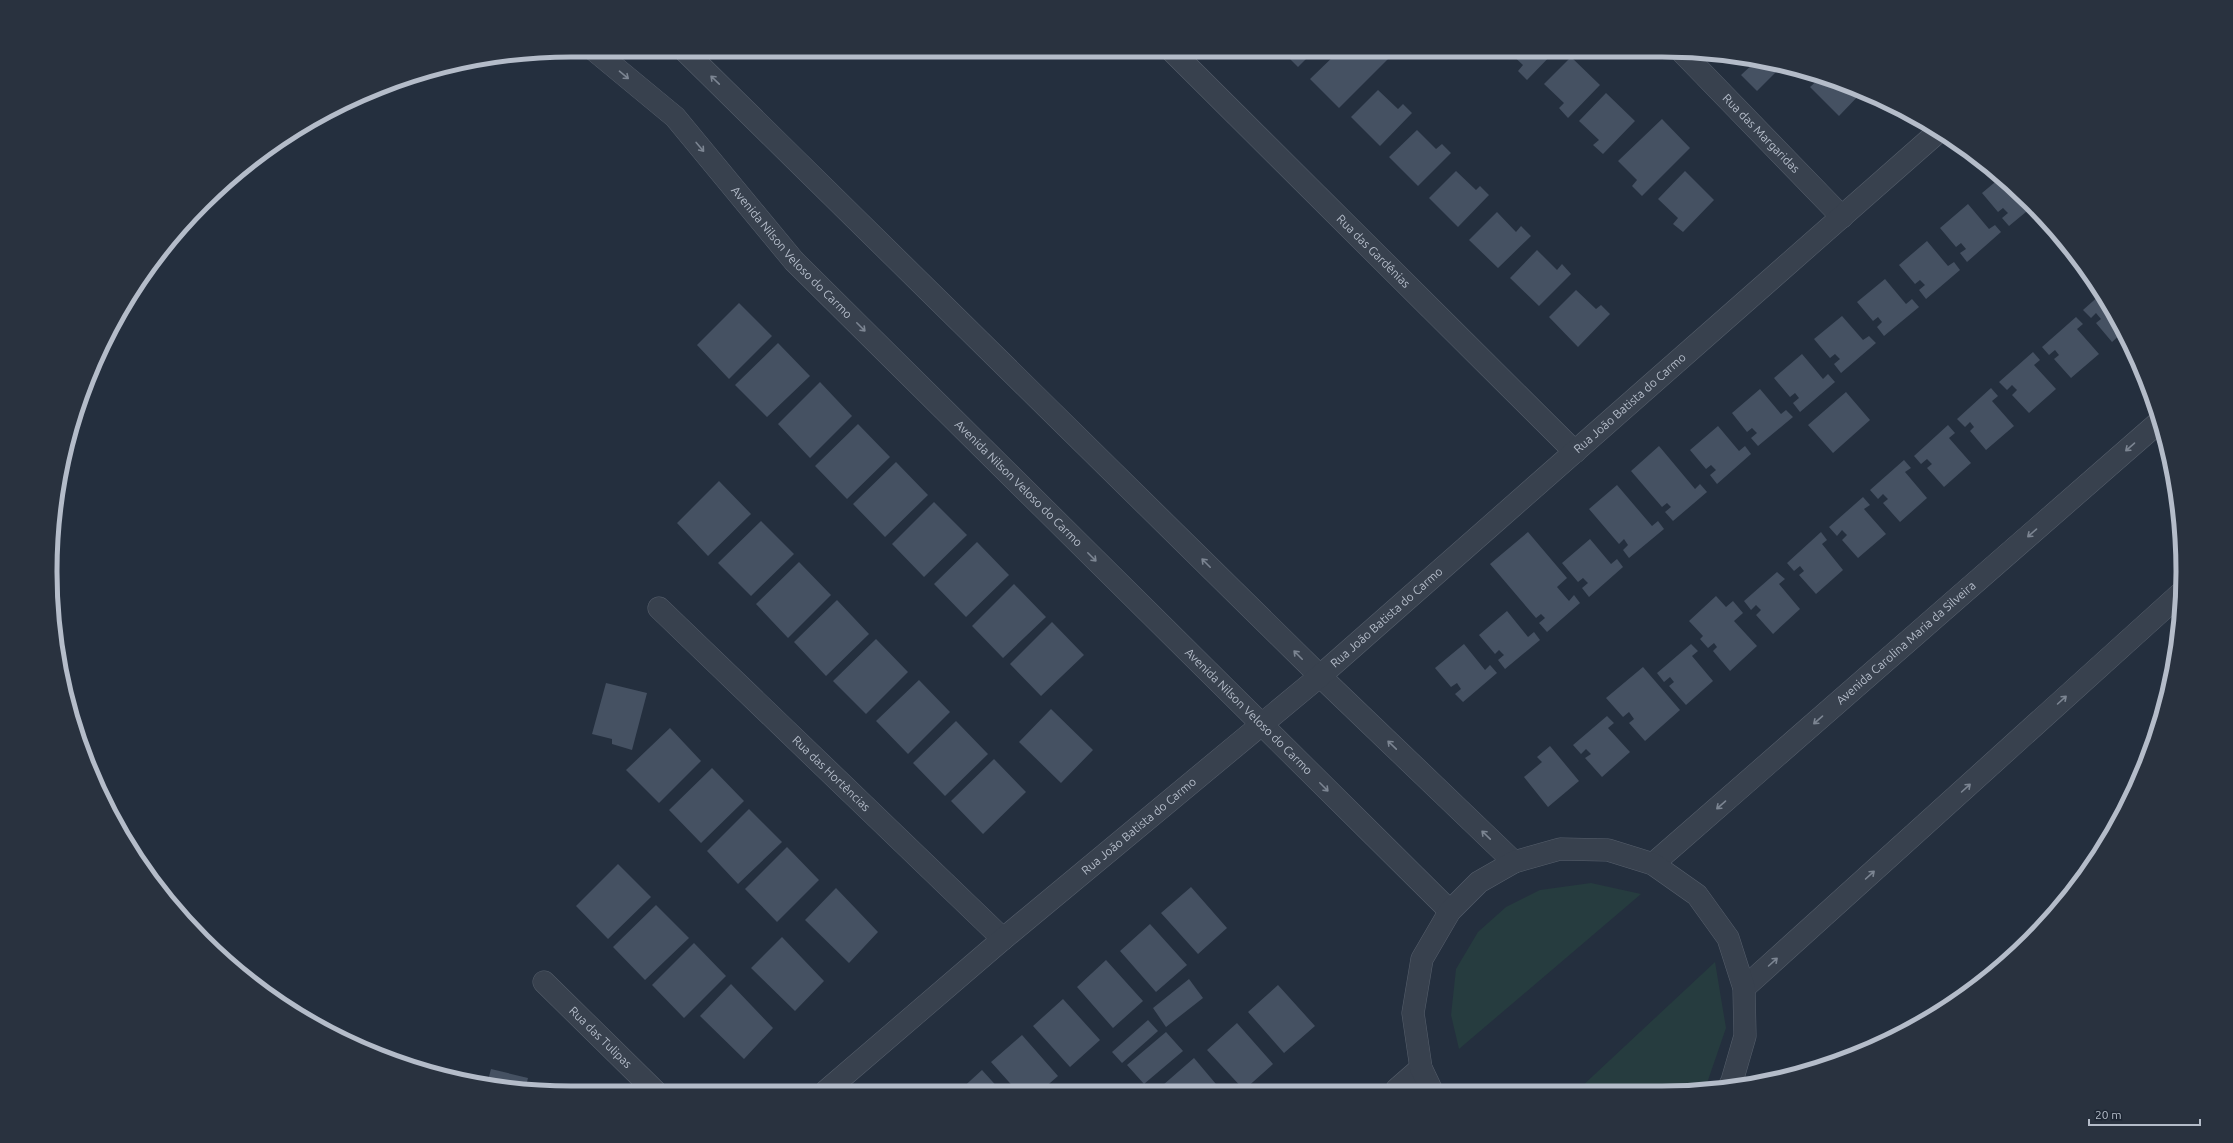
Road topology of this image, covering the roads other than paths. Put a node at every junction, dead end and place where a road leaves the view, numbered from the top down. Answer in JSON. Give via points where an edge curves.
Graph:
{"nodes":[{"id":1,"x":602,"y":57,"type":"edge"},
{"id":2,"x":691,"y":57,"type":"edge"},
{"id":3,"x":1178,"y":57,"type":"edge"},
{"id":4,"x":1688,"y":58,"type":"edge"},
{"id":5,"x":1934,"y":136,"type":"edge"},
{"id":6,"x":1842,"y":217,"type":"junction"},
{"id":7,"x":2155,"y":426,"type":"edge"},
{"id":8,"x":1575,"y":452,"type":"junction"},
{"id":9,"x":2175,"y":599,"type":"edge"},
{"id":10,"x":659,"y":608,"type":"dead end"},
{"id":11,"x":1320,"y":676,"type":"junction"},
{"id":12,"x":1260,"y":724,"type":"junction"},
{"id":13,"x":1514,"y":862,"type":"junction"},
{"id":14,"x":1653,"y":864,"type":"junction"},
{"id":15,"x":1450,"y":911,"type":"junction"},
{"id":16,"x":1003,"y":939,"type":"junction"},
{"id":17,"x":544,"y":982,"type":"dead end"},
{"id":18,"x":1744,"y":988,"type":"junction"},
{"id":19,"x":1421,"y":1068,"type":"junction"},
{"id":20,"x":1734,"y":1081,"type":"edge"},
{"id":21,"x":650,"y":1086,"type":"edge"},
{"id":22,"x":832,"y":1086,"type":"edge"},
{"id":23,"x":1401,"y":1086,"type":"edge"},
{"id":24,"x":1430,"y":1086,"type":"edge"}],
"edges":[{"from":1,"to":12,"type":"street","name":"Avenida Nilson Veloso do Carmo","one_way":true,"via":[[675,117],[794,261]]},
{"from":11,"to":2,"type":"street","one_way":true},
{"from":3,"to":8,"type":"street","name":"Rua das Gardênias"},
{"from":4,"to":6,"type":"street","name":"Rua das Margaridas"},
{"from":5,"to":6,"type":"street","name":"Rua João Batista do Carmo"},
{"from":6,"to":8,"type":"street","name":"Rua João Batista do Carmo"},
{"from":7,"to":14,"type":"street","name":"Avenida Carolina Maria da Silveira","one_way":true},
{"from":8,"to":11,"type":"street","name":"Rua João Batista do Carmo"},
{"from":18,"to":9,"type":"street","one_way":true},
{"from":10,"to":16,"type":"street","name":"Rua das Hortências"},
{"from":11,"to":12,"type":"street","name":"Rua João Batista do Carmo"},
{"from":13,"to":11,"type":"street","one_way":true},
{"from":12,"to":15,"type":"street","name":"Avenida Nilson Veloso do Carmo","one_way":true},
{"from":12,"to":16,"type":"street","name":"Rua João Batista do Carmo"},
{"from":13,"to":14,"type":"street","via":[[1560,849],[1608,850]]},
{"from":13,"to":15,"type":"street","via":[[1479,882]]},
{"from":14,"to":18,"type":"street","via":[[1697,895],[1728,938]]},
{"from":15,"to":19,"type":"street","via":[[1422,959],[1412,1013]]},
{"from":16,"to":22,"type":"street","name":"Rua João Batista do Carmo"},
{"from":17,"to":21,"type":"street","name":"Rua das Tulipas"},
{"from":18,"to":20,"type":"street","via":[[1745,1036]]},
{"from":19,"to":23,"type":"street"},
{"from":19,"to":24,"type":"street"}]}
